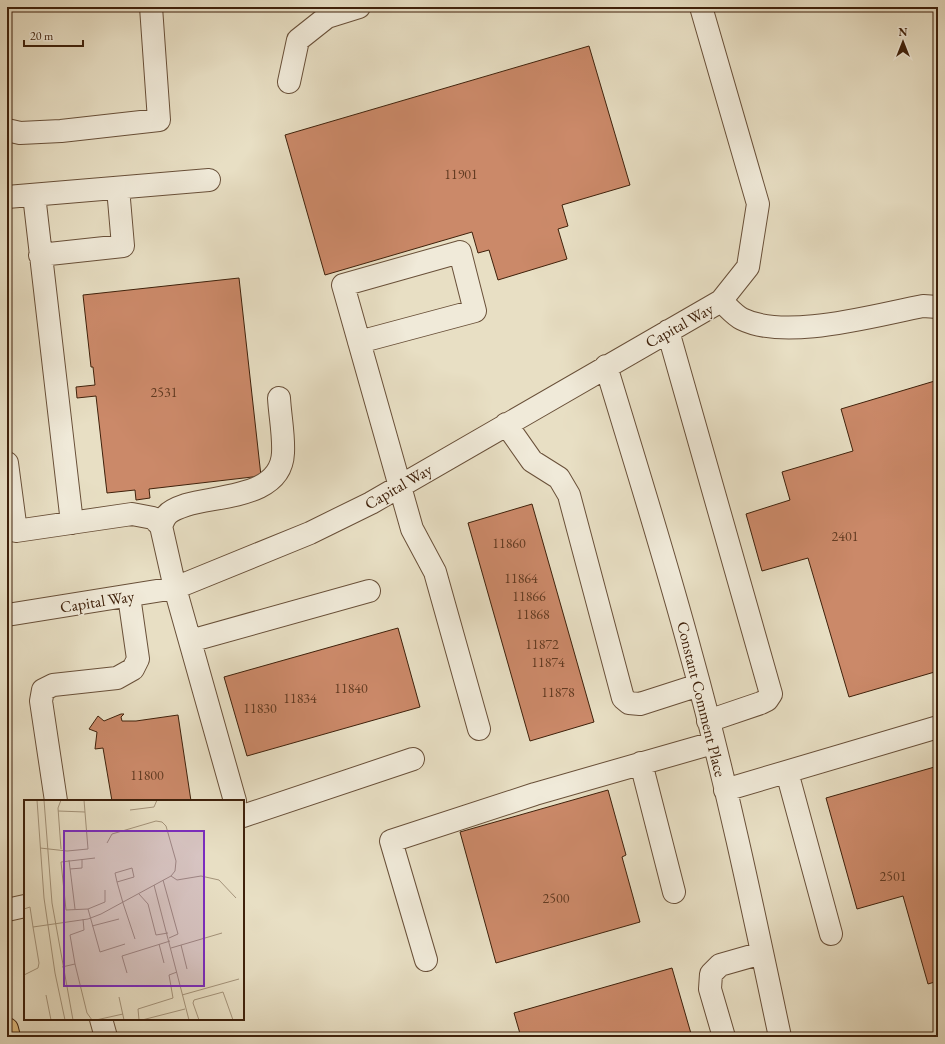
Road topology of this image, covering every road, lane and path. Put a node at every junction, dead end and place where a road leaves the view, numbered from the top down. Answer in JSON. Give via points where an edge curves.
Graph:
{"nodes":[{"id":1,"x":151,"y":7,"type":"edge"},
{"id":2,"x":359,"y":7,"type":"edge"},
{"id":3,"x":700,"y":7,"type":"edge"},
{"id":4,"x":290,"y":82,"type":"dead end"},
{"id":5,"x":7,"y":130,"type":"edge"},
{"id":6,"x":208,"y":180,"type":"dead end"},
{"id":7,"x":118,"y":188,"type":"junction"},
{"id":8,"x":34,"y":195,"type":"junction"},
{"id":9,"x":7,"y":197,"type":"edge"},
{"id":10,"x":40,"y":255,"type":"junction"},
{"id":11,"x":721,"y":301,"type":"junction"},
{"id":12,"x":938,"y":307,"type":"edge"},
{"id":13,"x":668,"y":331,"type":"junction"},
{"id":14,"x":359,"y":342,"type":"junction"},
{"id":15,"x":606,"y":366,"type":"junction"},
{"id":16,"x":279,"y":398,"type":"dead end"},
{"id":17,"x":506,"y":424,"type":"junction"},
{"id":18,"x":7,"y":463,"type":"edge"},
{"id":19,"x":399,"y":486,"type":"junction"},
{"id":20,"x":72,"y":523,"type":"junction"},
{"id":21,"x":161,"y":526,"type":"junction"},
{"id":22,"x":175,"y":588,"type":"junction"},
{"id":23,"x":369,"y":591,"type":"dead end"},
{"id":24,"x":129,"y":596,"type":"junction"},
{"id":25,"x":7,"y":615,"type":"edge"},
{"id":26,"x":190,"y":641,"type":"junction"},
{"id":27,"x":699,"y":685,"type":"junction"},
{"id":28,"x":708,"y":721,"type":"junction"},
{"id":29,"x":938,"y":727,"type":"edge"},
{"id":30,"x":479,"y":729,"type":"dead end"},
{"id":31,"x":713,"y":743,"type":"junction"},
{"id":32,"x":413,"y":759,"type":"dead end"},
{"id":33,"x":641,"y":763,"type":"junction"},
{"id":34,"x":787,"y":772,"type":"junction"},
{"id":35,"x":725,"y":790,"type":"junction"},
{"id":36,"x":56,"y":800,"type":"edge"},
{"id":37,"x":235,"y":800,"type":"edge"},
{"id":38,"x":244,"y":816,"type":"edge"},
{"id":39,"x":674,"y":892,"type":"dead end"},
{"id":40,"x":24,"y":906,"type":"edge"},
{"id":41,"x":7,"y":910,"type":"edge"},
{"id":42,"x":831,"y":934,"type":"dead end"},
{"id":43,"x":762,"y":953,"type":"junction"},
{"id":44,"x":426,"y":960,"type":"dead end"},
{"id":45,"x":102,"y":1020,"type":"edge"},
{"id":46,"x":7,"y":1029,"type":"edge"},
{"id":47,"x":9,"y":1037,"type":"edge"},
{"id":48,"x":106,"y":1037,"type":"edge"},
{"id":49,"x":724,"y":1037,"type":"edge"},
{"id":50,"x":780,"y":1037,"type":"edge"}],
"edges":[{"from":1,"to":5,"type":"street","via":[[159,120],[61,131],[20,133]]},
{"from":2,"to":4,"type":"street","via":[[327,17],[298,40]]},
{"from":3,"to":11,"type":"street","name":"Capital Way","via":[[758,204],[748,267]]},
{"from":6,"to":7,"type":"street"},
{"from":7,"to":8,"type":"street"},
{"from":7,"to":10,"type":"street","via":[[123,246]]},
{"from":8,"to":9,"type":"street"},
{"from":8,"to":10,"type":"street"},
{"from":10,"to":20,"type":"street"},
{"from":11,"to":12,"type":"street","via":[[741,318],[765,327],[806,328],[923,306]]},
{"from":11,"to":13,"type":"street","name":"Capital Way"},
{"from":13,"to":15,"type":"street","name":"Capital Way"},
{"from":13,"to":28,"type":"street","via":[[771,694],[761,703]]},
{"from":14,"to":14,"type":"street","via":[[343,284],[460,252],[475,311]]},
{"from":14,"to":19,"type":"street"},
{"from":15,"to":17,"type":"street","name":"Capital Way"},
{"from":15,"to":27,"type":"street","name":"Constant Comment Place","via":[[665,560]]},
{"from":16,"to":21,"type":"street","via":[[283,454],[275,477],[265,485],[237,494],[178,507],[167,514]]},
{"from":17,"to":19,"type":"street","name":"Capital Way"},
{"from":17,"to":27,"type":"street","via":[[532,461],[559,478],[569,495],[622,698],[629,703],[640,704]]},
{"from":18,"to":20,"type":"street","via":[[16,531]]},
{"from":19,"to":22,"type":"street","name":"Capital Way","via":[[310,533]]},
{"from":19,"to":30,"type":"street","via":[[412,529],[435,572]]},
{"from":20,"to":21,"type":"street","via":[[132,514],[153,518]]},
{"from":21,"to":22,"type":"street"},
{"from":22,"to":24,"type":"street","name":"Capital Way"},
{"from":22,"to":26,"type":"street"},
{"from":23,"to":26,"type":"street"},
{"from":24,"to":25,"type":"street","name":"Capital Way"},
{"from":24,"to":36,"type":"street","via":[[138,659],[133,669],[117,678],[53,685],[43,690],[41,701]]},
{"from":26,"to":37,"type":"street"},
{"from":27,"to":28,"type":"street","name":"Constant Comment Place"},
{"from":28,"to":31,"type":"street","name":"Constant Comment Place"},
{"from":29,"to":34,"type":"street"},
{"from":31,"to":33,"type":"street"},
{"from":31,"to":35,"type":"street","name":"Constant Comment Place"},
{"from":32,"to":38,"type":"street"},
{"from":33,"to":39,"type":"street"},
{"from":33,"to":44,"type":"street","via":[[534,794],[391,841]]},
{"from":34,"to":35,"type":"street"},
{"from":34,"to":42,"type":"street"},
{"from":35,"to":43,"type":"street","name":"Constant Comment Place"},
{"from":40,"to":41,"type":"street"},
{"from":43,"to":49,"type":"street","via":[[720,965],[711,974],[710,989]]},
{"from":43,"to":50,"type":"street","name":"Constant Comment Place"},
{"from":45,"to":48,"type":"street"},
{"from":46,"to":47,"type":"main road"}]}
